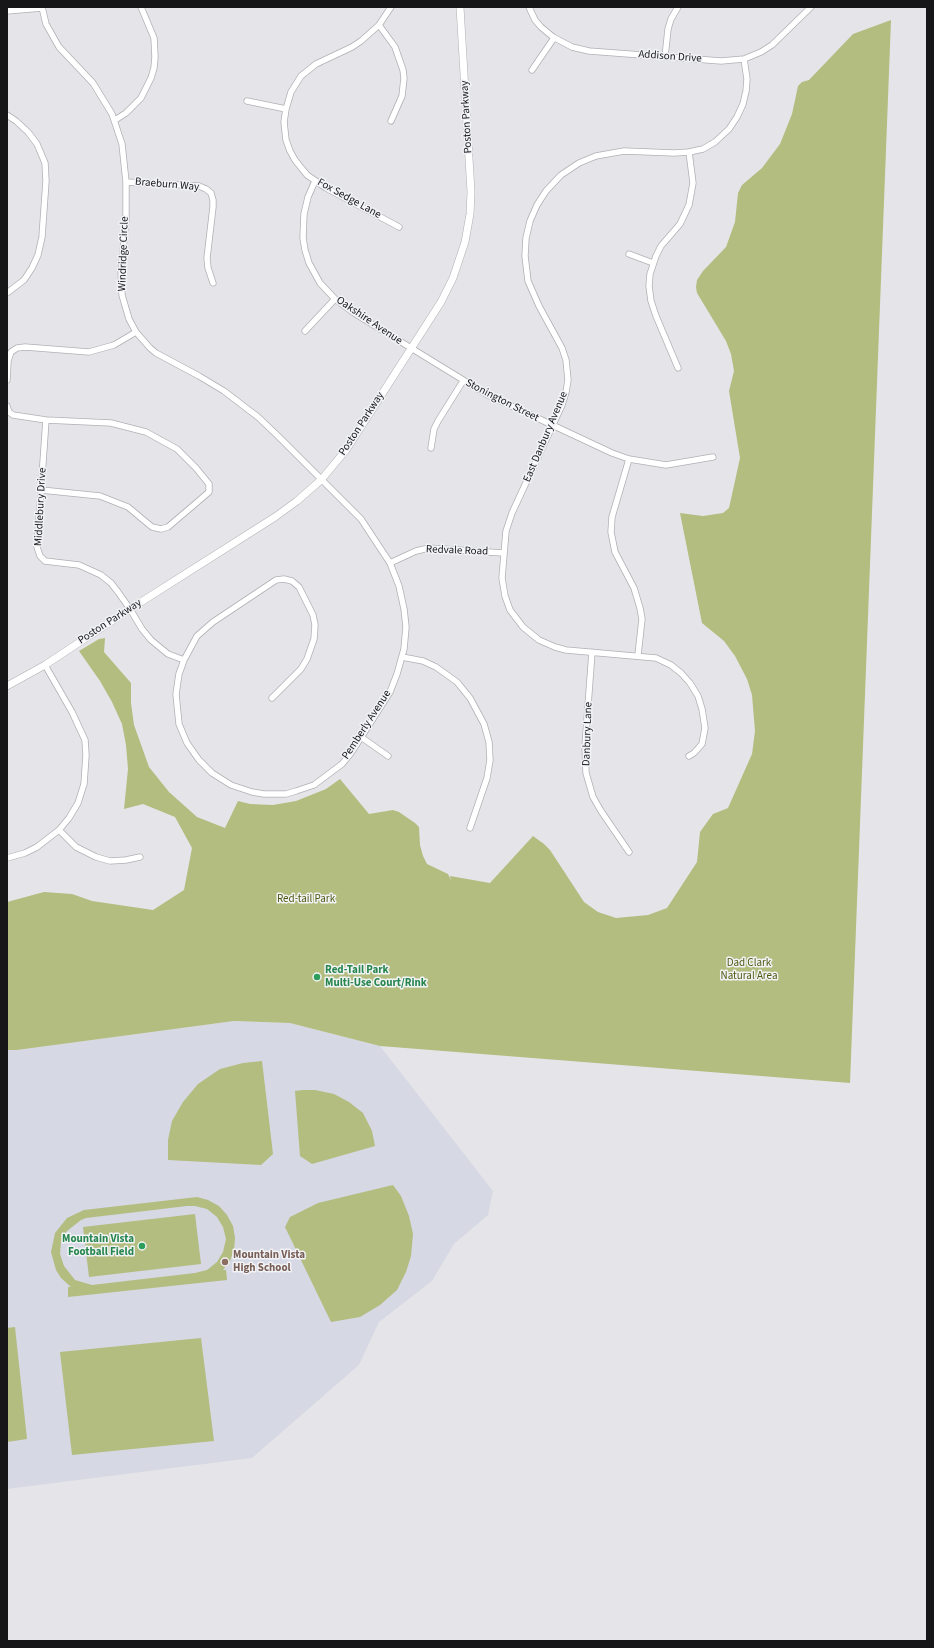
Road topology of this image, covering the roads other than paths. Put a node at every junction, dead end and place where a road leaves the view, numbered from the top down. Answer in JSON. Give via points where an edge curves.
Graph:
{"nodes":[{"id":1,"x":42,"y":7,"type":"edge"},
{"id":2,"x":141,"y":7,"type":"edge"},
{"id":3,"x":391,"y":7,"type":"edge"},
{"id":4,"x":460,"y":7,"type":"edge"},
{"id":5,"x":529,"y":7,"type":"edge"},
{"id":6,"x":678,"y":7,"type":"edge"},
{"id":7,"x":811,"y":7,"type":"edge"},
{"id":8,"x":7,"y":10,"type":"edge"},
{"id":9,"x":379,"y":25,"type":"junction"},
{"id":10,"x":554,"y":38,"type":"junction"},
{"id":11,"x":665,"y":56,"type":"junction"},
{"id":12,"x":744,"y":59,"type":"junction"},
{"id":13,"x":532,"y":70,"type":"dead end"},
{"id":14,"x":248,"y":101,"type":"dead end"},
{"id":15,"x":286,"y":109,"type":"junction"},
{"id":16,"x":7,"y":115,"type":"edge"},
{"id":17,"x":115,"y":120,"type":"junction"},
{"id":18,"x":391,"y":121,"type":"dead end"},
{"id":19,"x":689,"y":152,"type":"junction"},
{"id":20,"x":315,"y":181,"type":"junction"},
{"id":21,"x":126,"y":182,"type":"junction"},
{"id":22,"x":399,"y":227,"type":"dead end"},
{"id":23,"x":629,"y":254,"type":"dead end"},
{"id":24,"x":653,"y":263,"type":"junction"},
{"id":25,"x":213,"y":283,"type":"dead end"},
{"id":26,"x":7,"y":293,"type":"edge"},
{"id":27,"x":335,"y":299,"type":"junction"},
{"id":28,"x":305,"y":331,"type":"dead end"},
{"id":29,"x":136,"y":332,"type":"junction"},
{"id":30,"x":411,"y":349,"type":"junction"},
{"id":31,"x":678,"y":368,"type":"dead end"},
{"id":32,"x":7,"y":380,"type":"edge"},
{"id":33,"x":463,"y":381,"type":"junction"},
{"id":34,"x":7,"y":406,"type":"edge"},
{"id":35,"x":46,"y":420,"type":"junction"},
{"id":36,"x":552,"y":425,"type":"junction"},
{"id":37,"x":431,"y":448,"type":"dead end"},
{"id":38,"x":713,"y":457,"type":"dead end"},
{"id":39,"x":630,"y":459,"type":"junction"},
{"id":40,"x":321,"y":480,"type":"junction"},
{"id":41,"x":41,"y":490,"type":"junction"},
{"id":42,"x":503,"y":553,"type":"junction"},
{"id":43,"x":390,"y":564,"type":"junction"},
{"id":44,"x":130,"y":608,"type":"junction"},
{"id":45,"x":592,"y":652,"type":"junction"},
{"id":46,"x":638,"y":656,"type":"junction"},
{"id":47,"x":402,"y":657,"type":"junction"},
{"id":48,"x":184,"y":660,"type":"junction"},
{"id":49,"x":45,"y":665,"type":"junction"},
{"id":50,"x":7,"y":686,"type":"edge"},
{"id":51,"x":272,"y":698,"type":"dead end"},
{"id":52,"x":361,"y":737,"type":"junction"},
{"id":53,"x":388,"y":756,"type":"dead end"},
{"id":54,"x":689,"y":756,"type":"dead end"},
{"id":55,"x":470,"y":828,"type":"dead end"},
{"id":56,"x":59,"y":830,"type":"junction"},
{"id":57,"x":629,"y":852,"type":"dead end"},
{"id":58,"x":140,"y":857,"type":"dead end"},
{"id":59,"x":7,"y":858,"type":"edge"}],
"edges":[{"from":1,"to":8,"type":"street","name":"Windridge Circle"},
{"from":1,"to":17,"type":"street","name":"Windridge Circle","via":[[46,24],[59,47],[92,83]]},
{"from":2,"to":17,"type":"street","via":[[154,38],[154,68],[141,98]]},
{"from":3,"to":9,"type":"street","name":"Fox Sedge Lane"},
{"from":4,"to":30,"type":"street","name":"Poston Parkway","via":[[470,214],[465,242],[453,278]]},
{"from":5,"to":10,"type":"street","name":"Addison Drive","via":[[535,20]]},
{"from":6,"to":11,"type":"street","via":[[668,29]]},
{"from":7,"to":12,"type":"street","name":"Addison Drive","via":[[772,44]]},
{"from":9,"to":15,"type":"street","name":"Fox Sedge Lane","via":[[352,47],[309,69],[296,83]]},
{"from":9,"to":18,"type":"street","via":[[395,47],[404,78],[402,96]]},
{"from":10,"to":11,"type":"street","name":"Addison Drive","via":[[572,47],[589,51]]},
{"from":10,"to":13,"type":"street"},
{"from":11,"to":12,"type":"street","name":"Addison Drive","via":[[721,61]]},
{"from":12,"to":19,"type":"street","name":"East Danbury Avenue","via":[[746,91],[744,104],[737,117],[715,142]]},
{"from":14,"to":15,"type":"street"},
{"from":15,"to":20,"type":"street","name":"Fox Sedge Lane","via":[[284,131],[290,151],[301,169]]},
{"from":16,"to":26,"type":"street","via":[[16,120],[37,144],[44,163],[46,181],[42,237],[38,255],[24,280]]},
{"from":17,"to":21,"type":"street","name":"Windridge Circle","via":[[124,156]]},
{"from":19,"to":24,"type":"street","via":[[693,183],[689,205],[680,224],[661,246]]},
{"from":19,"to":36,"type":"street","name":"East Danbury Avenue","via":[[624,151],[596,156],[561,175],[537,205],[526,238],[526,273],[534,296],[562,348],[568,369],[566,392]]},
{"from":20,"to":22,"type":"street","name":"Fox Sedge Lane"},
{"from":20,"to":27,"type":"street","name":"Oakshire Avenue","via":[[304,214],[305,250],[320,283]]},
{"from":21,"to":25,"type":"street","name":"Braeburn Way","via":[[198,186],[211,193],[213,207],[207,258]]},
{"from":21,"to":29,"type":"street","name":"Windridge Circle","via":[[122,295]]},
{"from":23,"to":24,"type":"street"},
{"from":24,"to":31,"type":"street","via":[[649,286],[651,300]]},
{"from":27,"to":28,"type":"street"},
{"from":27,"to":30,"type":"street","name":"Oakshire Avenue"},
{"from":29,"to":32,"type":"street","via":[[114,345],[89,352],[17,348],[11,352],[8,361]]},
{"from":29,"to":40,"type":"street","name":"Windridge Circle","via":[[156,353],[224,391],[258,417]]},
{"from":30,"to":33,"type":"street","name":"Stonington Street"},
{"from":30,"to":40,"type":"street","name":"Poston Parkway","via":[[346,450]]},
{"from":33,"to":36,"type":"street","name":"Stonington Street"},
{"from":33,"to":37,"type":"street","via":[[434,429]]},
{"from":34,"to":35,"type":"street","via":[[13,415]]},
{"from":35,"to":41,"type":"street","name":"Middlebury Drive"},
{"from":35,"to":41,"type":"street","via":[[111,423],[146,432],[177,449],[209,484],[209,492],[168,527],[161,529],[152,527],[128,507],[100,496]]},
{"from":36,"to":39,"type":"street","name":"Stonington Street"},
{"from":36,"to":42,"type":"street","name":"East Danbury Avenue","via":[[512,513]]},
{"from":38,"to":39,"type":"street","name":"Stonington Street","via":[[666,465]]},
{"from":39,"to":46,"type":"street","via":[[614,509],[611,532],[615,552],[639,601],[642,619]]},
{"from":40,"to":43,"type":"street","name":"Pemberly Avenue","via":[[361,519]]},
{"from":40,"to":44,"type":"street","name":"Poston Parkway","via":[[275,517]]},
{"from":41,"to":44,"type":"street","name":"Middlebury Drive","via":[[37,547],[40,556],[45,562],[79,565],[101,575],[111,583]]},
{"from":42,"to":43,"type":"street","name":"Redvale Road","via":[[429,548],[416,551]]},
{"from":42,"to":45,"type":"street","name":"East Danbury Avenue","via":[[504,596],[522,627],[539,640],[555,647]]},
{"from":43,"to":47,"type":"street","name":"Pemberly Avenue","via":[[399,586],[404,609],[406,627]]},
{"from":44,"to":48,"type":"street","name":"Middlebury Drive","via":[[151,640],[168,654]]},
{"from":44,"to":49,"type":"street","name":"Poston Parkway"},
{"from":45,"to":46,"type":"street","name":"East Danbury Avenue"},
{"from":45,"to":57,"type":"street","name":"Danbury Lane","via":[[585,746],[588,782],[593,798]]},
{"from":46,"to":54,"type":"street","name":"East Danbury Avenue","via":[[656,658],[671,665],[690,683],[698,696],[705,728],[704,738],[699,748]]},
{"from":47,"to":52,"type":"street","name":"Pemberly Avenue","via":[[390,692]]},
{"from":47,"to":55,"type":"street","via":[[423,661],[457,682],[470,698],[484,724],[490,760],[487,778]]},
{"from":48,"to":51,"type":"street","name":"Pemberly Avenue","via":[[196,636],[213,622],[276,580],[292,581],[299,587],[314,615],[314,639],[301,669]]},
{"from":48,"to":52,"type":"street","name":"Pemberly Avenue","via":[[176,694],[177,713],[183,734],[199,760],[212,773],[231,785],[252,792],[270,794],[286,794],[306,788],[342,764]]},
{"from":49,"to":50,"type":"street","name":"Poston Parkway"},
{"from":49,"to":56,"type":"street","via":[[85,740],[86,774],[82,793],[74,811]]},
{"from":52,"to":53,"type":"street"},
{"from":56,"to":58,"type":"street","via":[[76,846],[96,857],[110,861]]},
{"from":56,"to":59,"type":"street","via":[[37,847]]}]}
